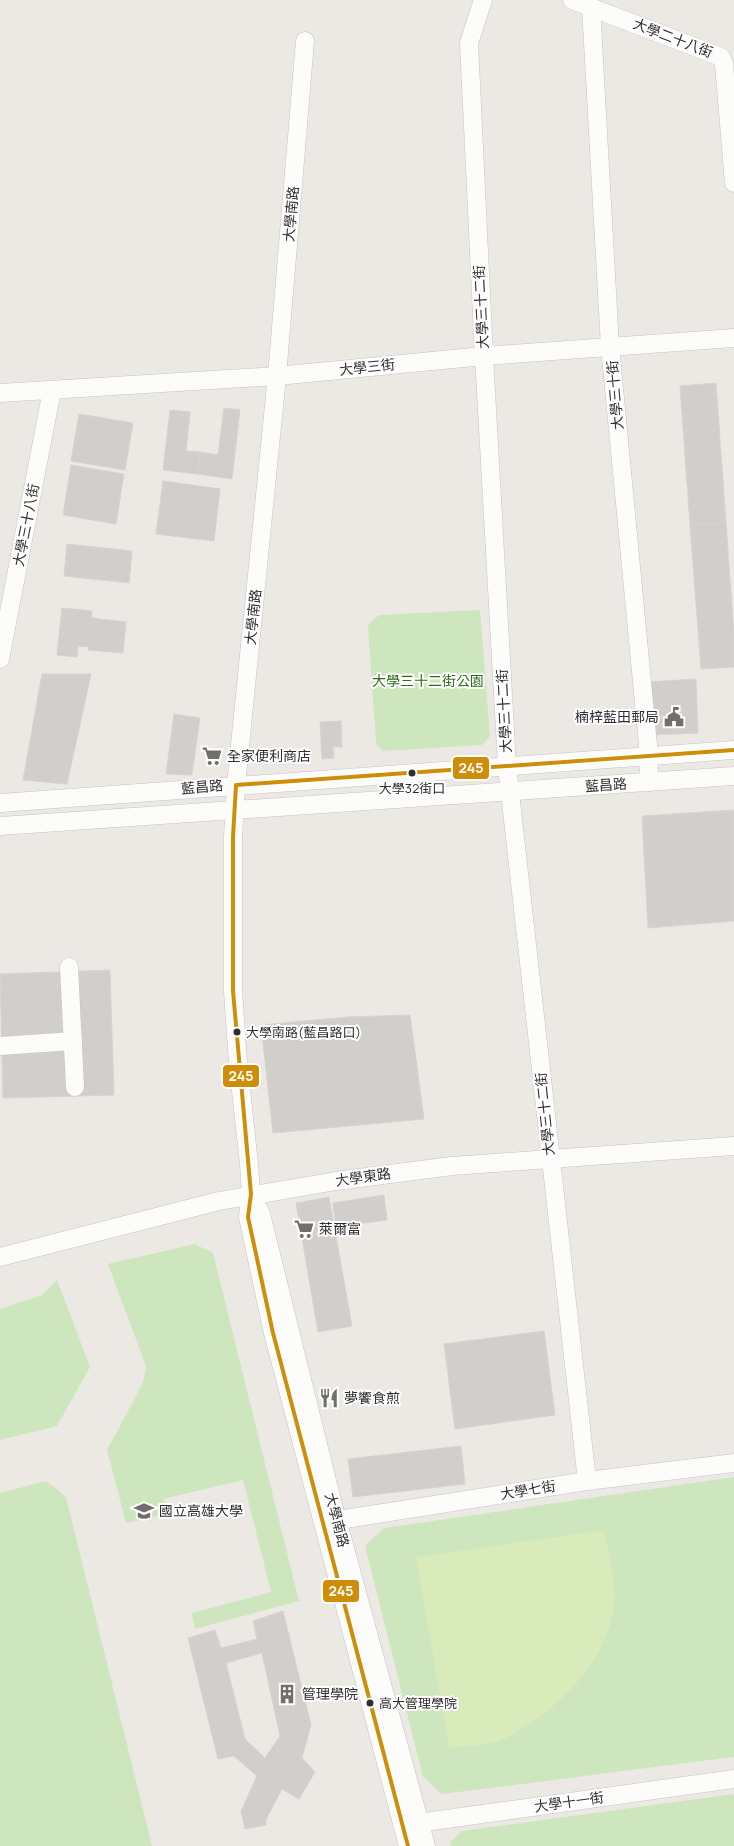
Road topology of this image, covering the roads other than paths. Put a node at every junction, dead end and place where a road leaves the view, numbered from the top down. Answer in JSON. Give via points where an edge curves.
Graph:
{"nodes":[{"id":1,"x":483,"y":0,"type":"edge"},
{"id":2,"x":572,"y":0,"type":"edge"},
{"id":3,"x":593,"y":3,"type":"edge"},
{"id":4,"x":305,"y":41,"type":"dead end"},
{"id":5,"x":734,"y":183,"type":"edge"},
{"id":6,"x":734,"y":338,"type":"edge"},
{"id":7,"x":610,"y":346,"type":"junction"},
{"id":8,"x":484,"y":356,"type":"junction"},
{"id":9,"x":277,"y":376,"type":"junction"},
{"id":10,"x":52,"y":390,"type":"junction"},
{"id":11,"x":0,"y":393,"type":"edge"},
{"id":12,"x":0,"y":659,"type":"edge"},
{"id":13,"x":734,"y":750,"type":"edge"},
{"id":14,"x":648,"y":755,"type":"junction"},
{"id":15,"x":507,"y":766,"type":"junction"},
{"id":16,"x":734,"y":776,"type":"edge"},
{"id":17,"x":649,"y":782,"type":"junction"},
{"id":18,"x":236,"y":784,"type":"junction"},
{"id":19,"x":509,"y":791,"type":"junction"},
{"id":20,"x":0,"y":803,"type":"edge"},
{"id":21,"x":235,"y":810,"type":"junction"},
{"id":22,"x":0,"y":826,"type":"edge"},
{"id":23,"x":69,"y":968,"type":"dead end"},
{"id":24,"x":73,"y":1041,"type":"junction"},
{"id":25,"x":0,"y":1046,"type":"edge"},
{"id":26,"x":75,"y":1087,"type":"dead end"},
{"id":27,"x":734,"y":1146,"type":"edge"},
{"id":28,"x":550,"y":1158,"type":"junction"},
{"id":29,"x":251,"y":1194,"type":"junction"},
{"id":30,"x":0,"y":1257,"type":"edge"},
{"id":31,"x":734,"y":1463,"type":"edge"},
{"id":32,"x":587,"y":1481,"type":"junction"},
{"id":33,"x":330,"y":1521,"type":"junction"},
{"id":34,"x":734,"y":1779,"type":"edge"},
{"id":35,"x":421,"y":1822,"type":"junction"},
{"id":36,"x":403,"y":1826,"type":"junction"},
{"id":37,"x":408,"y":1846,"type":"edge"},
{"id":38,"x":426,"y":1846,"type":"edge"}],
"edges":[{"from":1,"to":8,"type":"street","name":"大學三十二街","via":[[469,43]]},
{"from":2,"to":3,"type":"street"},
{"from":3,"to":5,"type":"street","name":"大學二十八街","via":[[721,57]]},
{"from":3,"to":7,"type":"street","name":"大學三十街"},
{"from":4,"to":9,"type":"street","name":"大學南路"},
{"from":6,"to":7,"type":"street","name":"大學三街"},
{"from":7,"to":8,"type":"street","name":"大學三街"},
{"from":7,"to":14,"type":"street","name":"大學三十街"},
{"from":8,"to":9,"type":"street","name":"大學三街"},
{"from":8,"to":15,"type":"street","name":"大學三十二街"},
{"from":9,"to":10,"type":"street","name":"大學三街"},
{"from":9,"to":18,"type":"street","name":"大學南路"},
{"from":10,"to":11,"type":"street","name":"大學三街"},
{"from":10,"to":12,"type":"street","name":"大學三十八街"},
{"from":13,"to":14,"type":"street","name":"藍昌路"},
{"from":14,"to":15,"type":"street","name":"藍昌路"},
{"from":14,"to":17,"type":"street","name":"大學三十街"},
{"from":15,"to":18,"type":"street","name":"藍昌路"},
{"from":15,"to":19,"type":"street","name":"大學三十二街"},
{"from":16,"to":17,"type":"street","name":"藍昌路"},
{"from":17,"to":19,"type":"street","name":"藍昌路"},
{"from":18,"to":20,"type":"street","name":"藍昌路"},
{"from":18,"to":21,"type":"street","name":"大學南路"},
{"from":19,"to":21,"type":"street","name":"藍昌路"},
{"from":19,"to":28,"type":"street","name":"大學三十二街"},
{"from":21,"to":22,"type":"street","name":"藍昌路"},
{"from":21,"to":29,"type":"street","name":"大學南路","via":[[233,991]]},
{"from":23,"to":24,"type":"street"},
{"from":24,"to":25,"type":"street"},
{"from":24,"to":26,"type":"street"},
{"from":27,"to":28,"type":"street","name":"大學東路"},
{"from":28,"to":29,"type":"street","name":"大學東路","via":[[452,1166]]},
{"from":28,"to":32,"type":"street","name":"大學三十二街"},
{"from":29,"to":30,"type":"street","name":"大學東路"},
{"from":29,"to":33,"type":"street","name":"大學南路","via":[[248,1217],[273,1333]]},
{"from":31,"to":32,"type":"street","name":"大學七街"},
{"from":32,"to":33,"type":"street","name":"大學七街"},
{"from":33,"to":35,"type":"street","name":"大學南路"},
{"from":33,"to":36,"type":"street","name":"大學南路"},
{"from":34,"to":35,"type":"street","name":"大學十一街"},
{"from":35,"to":36,"type":"street","name":"大學十一街"},
{"from":35,"to":38,"type":"street","name":"大學南路"},
{"from":36,"to":37,"type":"street","name":"大學南路"}]}
